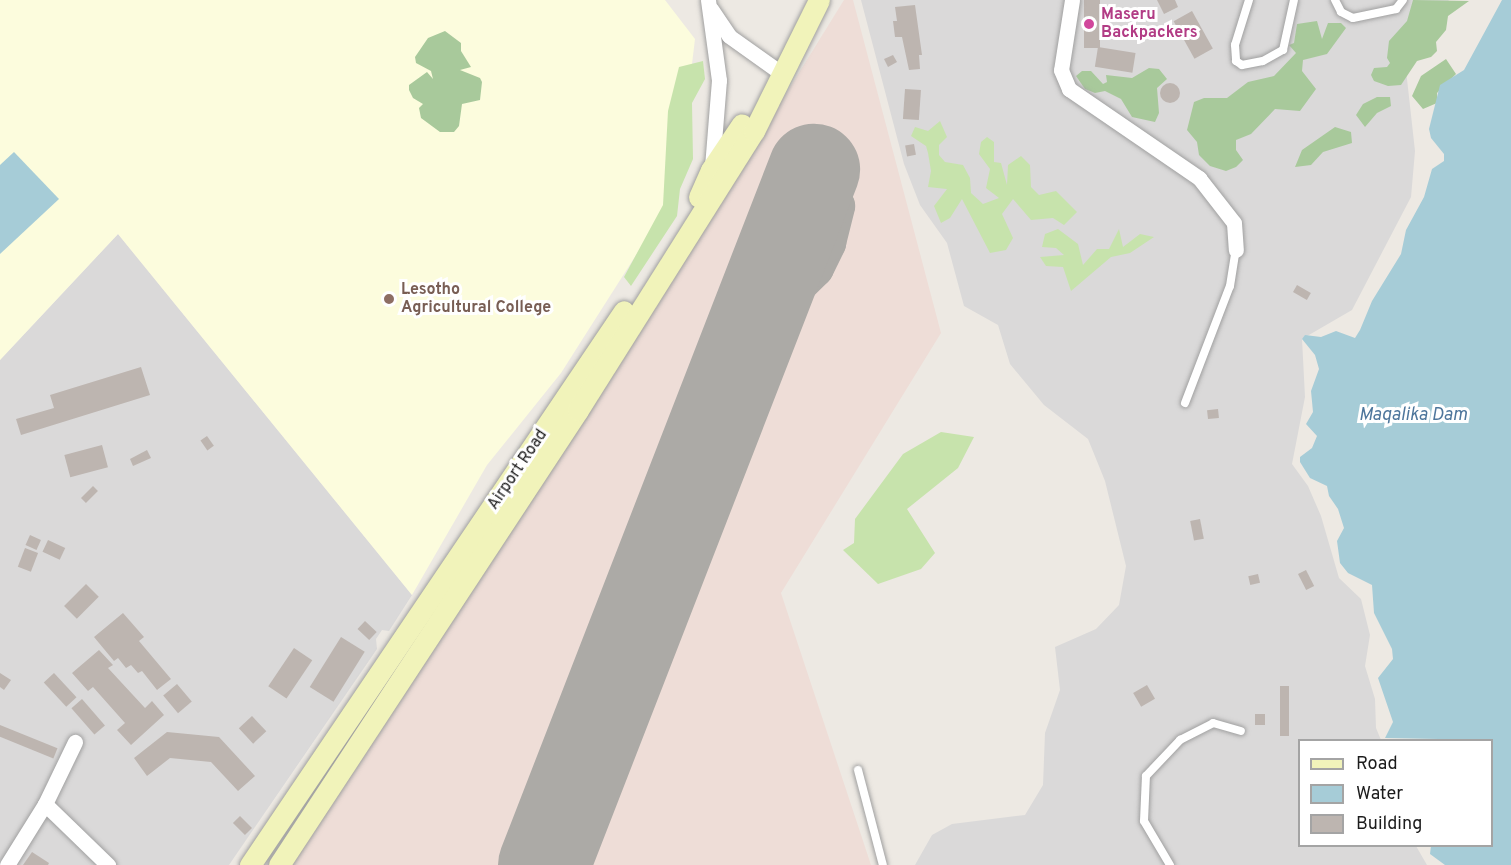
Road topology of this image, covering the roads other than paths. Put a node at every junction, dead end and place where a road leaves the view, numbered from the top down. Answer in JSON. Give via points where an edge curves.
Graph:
{"nodes":[{"id":1,"x":819,"y":0,"type":"edge"},
{"id":2,"x":1072,"y":0,"type":"edge"},
{"id":3,"x":1249,"y":0,"type":"edge"},
{"id":4,"x":1294,"y":0,"type":"edge"},
{"id":5,"x":1335,"y":0,"type":"edge"},
{"id":6,"x":1403,"y":0,"type":"edge"},
{"id":7,"x":707,"y":1,"type":"edge"},
{"id":8,"x":781,"y":73,"type":"junction"},
{"id":9,"x":711,"y":170,"type":"junction"},
{"id":10,"x":1236,"y":250,"type":"joint"},
{"id":11,"x":1185,"y":403,"type":"dead end"},
{"id":12,"x":1241,"y":731,"type":"dead end"},
{"id":13,"x":75,"y":742,"type":"dead end"},
{"id":14,"x":858,"y":770,"type":"dead end"},
{"id":15,"x":45,"y":804,"type":"junction"},
{"id":16,"x":7,"y":865,"type":"edge"},
{"id":17,"x":108,"y":865,"type":"edge"},
{"id":18,"x":250,"y":865,"type":"edge"},
{"id":19,"x":279,"y":865,"type":"edge"},
{"id":20,"x":883,"y":865,"type":"edge"},
{"id":21,"x":1170,"y":865,"type":"edge"}],
"edges":[{"from":1,"to":8,"type":"main road","name":"Airport Road"},
{"from":2,"to":10,"type":"street","via":[[1061,70],[1069,89],[1199,178],[1234,223]]},
{"from":3,"to":4,"type":"lane","via":[[1235,45],[1236,61],[1242,65],[1269,59],[1283,50]]},
{"from":5,"to":6,"type":"lane","via":[[1341,12],[1353,18],[1396,9]]},
{"from":7,"to":8,"type":"street","via":[[729,36]]},
{"from":7,"to":9,"type":"street","via":[[719,80]]},
{"from":8,"to":9,"type":"main road","name":"Airport Road"},
{"from":8,"to":19,"type":"main road","name":"Airport Road","via":[[754,131],[578,410]]},
{"from":9,"to":18,"type":"main road","name":"Airport Road","via":[[706,186],[644,281]]},
{"from":10,"to":11,"type":"lane","via":[[1230,286]]},
{"from":12,"to":21,"type":"lane","via":[[1213,723],[1180,740],[1146,776],[1144,821]]},
{"from":13,"to":15,"type":"street"},
{"from":14,"to":20,"type":"lane"},
{"from":15,"to":16,"type":"street"},
{"from":15,"to":17,"type":"street"}]}
